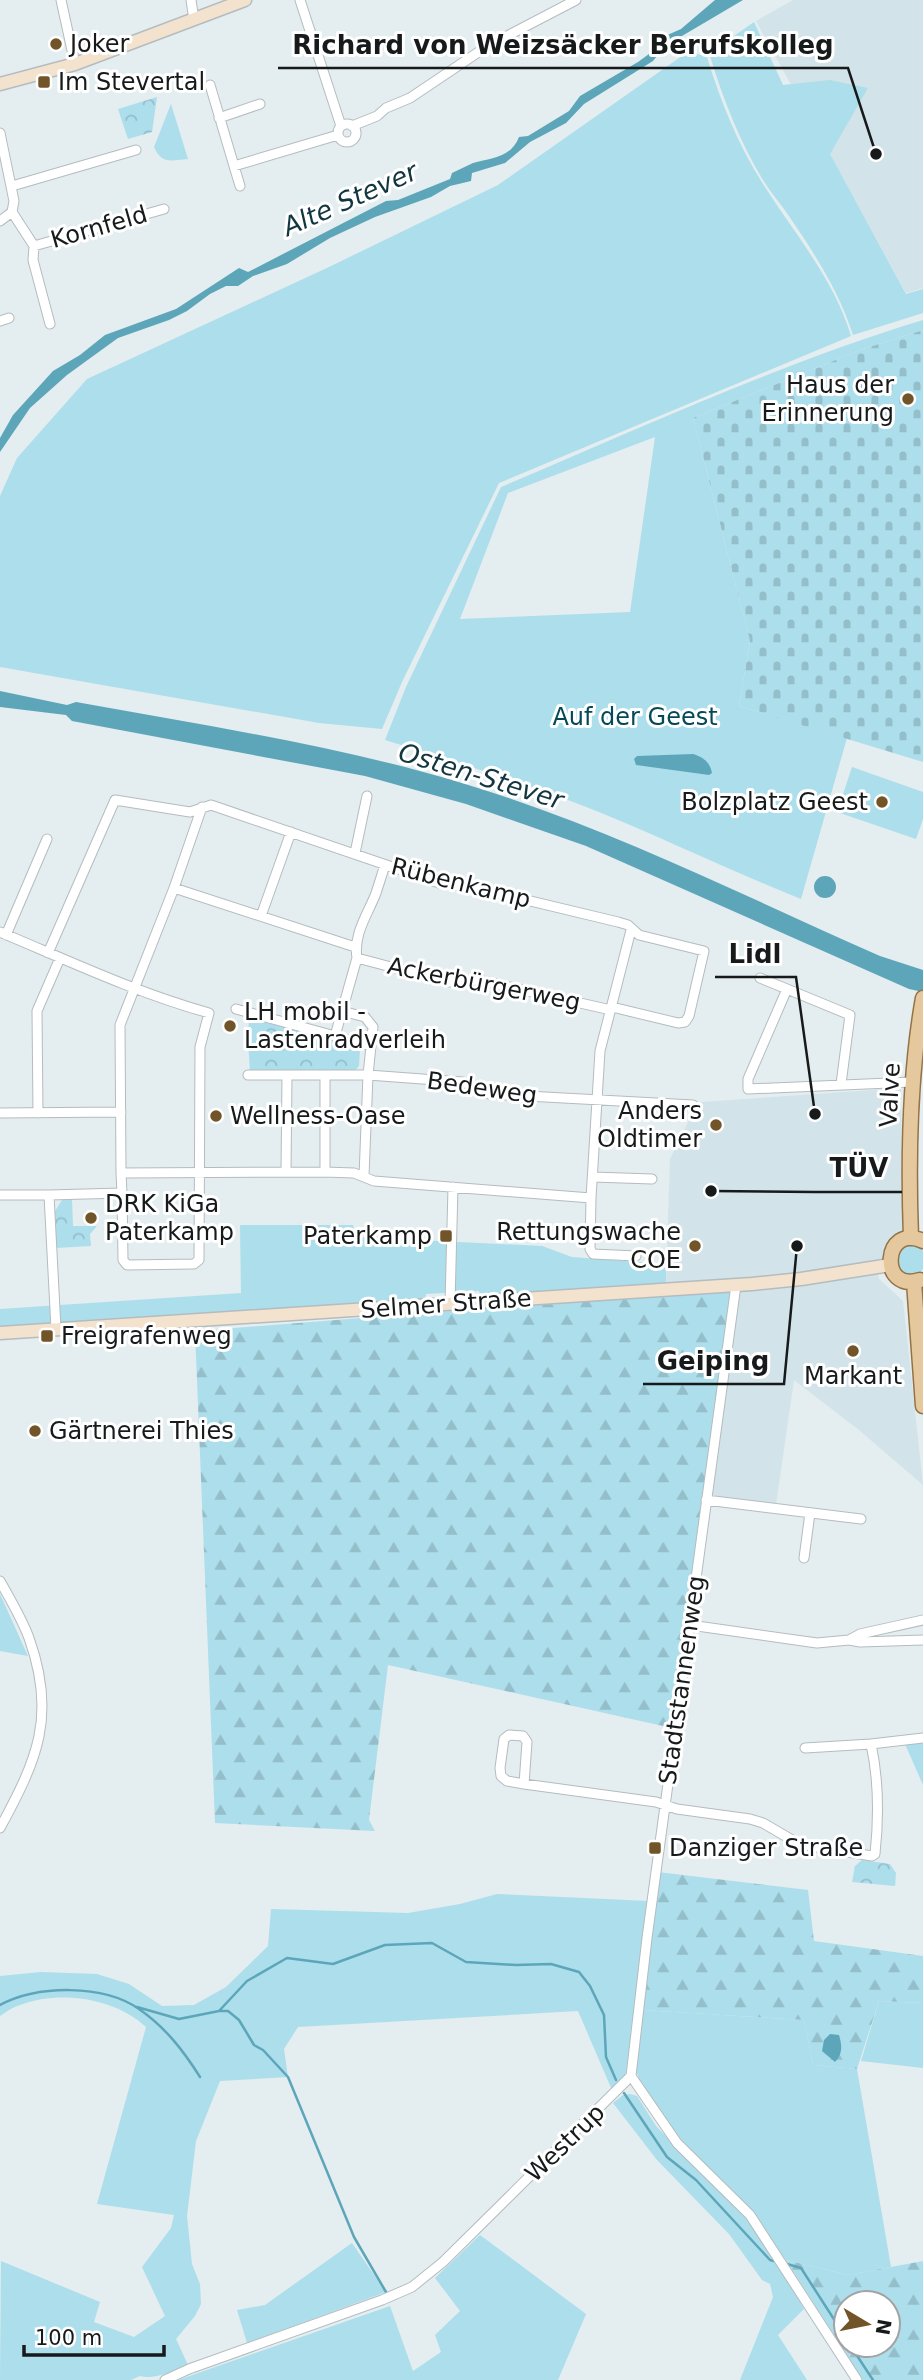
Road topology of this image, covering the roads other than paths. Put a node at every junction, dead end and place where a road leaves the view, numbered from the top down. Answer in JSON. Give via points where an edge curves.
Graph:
{"nodes":[{"id":1,"x":61,"y":0,"type":"edge"},
{"id":2,"x":191,"y":0,"type":"edge"},
{"id":3,"x":245,"y":0,"type":"edge"},
{"id":4,"x":300,"y":0,"type":"edge"},
{"id":5,"x":576,"y":0,"type":"edge"},
{"id":6,"x":194,"y":20,"type":"junction"},
{"id":7,"x":75,"y":64,"type":"junction"},
{"id":8,"x":0,"y":84,"type":"edge"},
{"id":9,"x":210,"y":85,"type":"dead end"},
{"id":10,"x":260,"y":104,"type":"dead end"},
{"id":11,"x":219,"y":118,"type":"junction"},
{"id":12,"x":352,"y":126,"type":"junction"},
{"id":13,"x":339,"y":130,"type":"junction"},
{"id":14,"x":0,"y":133,"type":"edge"},
{"id":15,"x":136,"y":150,"type":"dead end"},
{"id":16,"x":234,"y":166,"type":"junction"},
{"id":17,"x":12,"y":186,"type":"junction"},
{"id":18,"x":240,"y":187,"type":"dead end"},
{"id":19,"x":164,"y":209,"type":"dead end"},
{"id":20,"x":12,"y":212,"type":"junction"},
{"id":21,"x":0,"y":221,"type":"edge"},
{"id":22,"x":34,"y":246,"type":"junction"},
{"id":23,"x":50,"y":324,"type":"dead end"},
{"id":24,"x":367,"y":796,"type":"dead end"},
{"id":25,"x":202,"y":807,"type":"junction"},
{"id":26,"x":291,"y":832,"type":"junction"},
{"id":27,"x":47,"y":839,"type":"dead end"},
{"id":28,"x":355,"y":853,"type":"junction"},
{"id":29,"x":385,"y":865,"type":"junction"},
{"id":30,"x":174,"y":888,"type":"junction"},
{"id":31,"x":261,"y":916,"type":"junction"},
{"id":32,"x":631,"y":930,"type":"junction"},
{"id":33,"x":3,"y":934,"type":"edge"},
{"id":34,"x":355,"y":947,"type":"junction"},
{"id":35,"x":48,"y":953,"type":"junction"},
{"id":36,"x":60,"y":958,"type":"junction"},
{"id":37,"x":357,"y":958,"type":"junction"},
{"id":38,"x":760,"y":978,"type":"dead end"},
{"id":39,"x":135,"y":988,"type":"junction"},
{"id":40,"x":787,"y":989,"type":"junction"},
{"id":41,"x":923,"y":1000,"type":"edge"},
{"id":42,"x":236,"y":1009,"type":"dead end"},
{"id":43,"x":611,"y":1009,"type":"junction"},
{"id":44,"x":342,"y":1011,"type":"junction"},
{"id":45,"x":335,"y":1036,"type":"junction"},
{"id":46,"x":372,"y":1046,"type":"junction"},
{"id":47,"x":248,"y":1075,"type":"dead end"},
{"id":48,"x":368,"y":1075,"type":"junction"},
{"id":49,"x":287,"y":1076,"type":"junction"},
{"id":50,"x":325,"y":1076,"type":"junction"},
{"id":51,"x":912,"y":1082,"type":"junction"},
{"id":52,"x":841,"y":1084,"type":"junction"},
{"id":53,"x":597,"y":1100,"type":"junction"},
{"id":54,"x":693,"y":1105,"type":"dead end"},
{"id":55,"x":121,"y":1112,"type":"junction"},
{"id":56,"x":0,"y":1113,"type":"edge"},
{"id":57,"x":37,"y":1113,"type":"junction"},
{"id":58,"x":286,"y":1171,"type":"junction"},
{"id":59,"x":325,"y":1171,"type":"junction"},
{"id":60,"x":200,"y":1172,"type":"junction"},
{"id":61,"x":121,"y":1173,"type":"junction"},
{"id":62,"x":364,"y":1176,"type":"junction"},
{"id":63,"x":593,"y":1177,"type":"junction"},
{"id":64,"x":652,"y":1179,"type":"dead end"},
{"id":65,"x":453,"y":1187,"type":"junction"},
{"id":66,"x":122,"y":1193,"type":"junction"},
{"id":67,"x":0,"y":1195,"type":"edge"},
{"id":68,"x":49,"y":1195,"type":"junction"},
{"id":69,"x":591,"y":1198,"type":"junction"},
{"id":70,"x":917,"y":1240,"type":"edge"},
{"id":71,"x":636,"y":1256,"type":"dead end"},
{"id":72,"x":890,"y":1265,"type":"junction"},
{"id":73,"x":919,"y":1280,"type":"edge"},
{"id":74,"x":736,"y":1285,"type":"junction"},
{"id":75,"x":450,"y":1303,"type":"junction"},
{"id":76,"x":56,"y":1329,"type":"junction"},
{"id":77,"x":0,"y":1333,"type":"edge"},
{"id":78,"x":923,"y":1406,"type":"edge"},
{"id":79,"x":706,"y":1500,"type":"junction"},
{"id":80,"x":810,"y":1513,"type":"junction"},
{"id":81,"x":861,"y":1519,"type":"dead end"},
{"id":82,"x":804,"y":1558,"type":"dead end"},
{"id":83,"x":0,"y":1581,"type":"edge"},
{"id":84,"x":923,"y":1620,"type":"edge"},
{"id":85,"x":690,"y":1625,"type":"junction"},
{"id":86,"x":849,"y":1640,"type":"junction"},
{"id":87,"x":923,"y":1640,"type":"edge"},
{"id":88,"x":923,"y":1738,"type":"edge"},
{"id":89,"x":872,"y":1744,"type":"junction"},
{"id":90,"x":805,"y":1748,"type":"dead end"},
{"id":91,"x":524,"y":1784,"type":"junction"},
{"id":92,"x":666,"y":1806,"type":"junction"},
{"id":93,"x":0,"y":1828,"type":"edge"},
{"id":94,"x":631,"y":2076,"type":"junction"},
{"id":95,"x":165,"y":2380,"type":"edge"},
{"id":96,"x":857,"y":2380,"type":"edge"}],
"edges":[{"from":1,"to":7,"type":"street"},
{"from":2,"to":6,"type":"street"},
{"from":3,"to":6,"type":"main road"},
{"from":4,"to":13,"type":"street"},
{"from":5,"to":12,"type":"street","via":[[486,47],[410,98]]},
{"from":6,"to":7,"type":"main road"},
{"from":7,"to":8,"type":"main road"},
{"from":9,"to":11,"type":"street"},
{"from":10,"to":11,"type":"street"},
{"from":11,"to":16,"type":"street"},
{"from":12,"to":13,"type":"street","via":[[346,124]]},
{"from":12,"to":13,"type":"street","via":[[356,134],[351,141],[344,142]]},
{"from":13,"to":16,"type":"street"},
{"from":14,"to":17,"type":"street"},
{"from":15,"to":17,"type":"street"},
{"from":16,"to":18,"type":"street"},
{"from":17,"to":20,"type":"street"},
{"from":19,"to":22,"type":"street","name":"Kornfeld"},
{"from":20,"to":21,"type":"street"},
{"from":20,"to":22,"type":"street","name":"Kornfeld"},
{"from":22,"to":23,"type":"street","name":"Kornfeld","via":[[33,260]]},
{"from":24,"to":28,"type":"street"},
{"from":25,"to":26,"type":"street","name":"Rübenkamp","via":[[211,804]]},
{"from":25,"to":30,"type":"street"},
{"from":25,"to":35,"type":"street","name":"Rübenkamp","via":[[190,812],[116,800]]},
{"from":26,"to":28,"type":"street","name":"Rübenkamp"},
{"from":26,"to":31,"type":"street"},
{"from":27,"to":33,"type":"street"},
{"from":28,"to":29,"type":"street","name":"Rübenkamp"},
{"from":29,"to":32,"type":"street","name":"Rübenkamp","via":[[442,884],[618,922]]},
{"from":29,"to":34,"type":"street"},
{"from":30,"to":31,"type":"street"},
{"from":30,"to":39,"type":"street"},
{"from":31,"to":34,"type":"street"},
{"from":32,"to":43,"type":"street"},
{"from":32,"to":43,"type":"street","name":"Rübenkamp","via":[[704,951],[689,1016],[678,1023]]},
{"from":33,"to":35,"type":"street"},
{"from":34,"to":37,"type":"street"},
{"from":35,"to":36,"type":"street"},
{"from":36,"to":39,"type":"street"},
{"from":36,"to":57,"type":"street","via":[[37,1011]]},
{"from":37,"to":43,"type":"street","name":"Ackerbürgerweg","via":[[448,982],[479,980]]},
{"from":37,"to":44,"type":"street"},
{"from":38,"to":40,"type":"street"},
{"from":39,"to":55,"type":"street","via":[[120,1025]]},
{"from":39,"to":60,"type":"street","via":[[209,1013],[200,1047]]},
{"from":40,"to":52,"type":"street","via":[[850,1015]]},
{"from":40,"to":52,"type":"street","via":[[748,1088]]},
{"from":41,"to":51,"type":"main road","name":"Valve"},
{"from":42,"to":45,"type":"street"},
{"from":43,"to":53,"type":"street","via":[[600,1051]]},
{"from":44,"to":45,"type":"street"},
{"from":44,"to":46,"type":"street","via":[[365,1017],[373,1027]]},
{"from":45,"to":46,"type":"street"},
{"from":46,"to":48,"type":"street"},
{"from":47,"to":49,"type":"street"},
{"from":48,"to":50,"type":"street"},
{"from":48,"to":53,"type":"street","name":"Bedeweg","via":[[463,1082],[489,1094]]},
{"from":48,"to":62,"type":"street"},
{"from":49,"to":50,"type":"street"},
{"from":49,"to":58,"type":"street"},
{"from":50,"to":59,"type":"street"},
{"from":51,"to":52,"type":"street"},
{"from":51,"to":70,"type":"main road","name":"Valve","via":[[909,1172]]},
{"from":53,"to":54,"type":"street"},
{"from":53,"to":63,"type":"street"},
{"from":55,"to":57,"type":"street"},
{"from":55,"to":61,"type":"street"},
{"from":56,"to":57,"type":"street"},
{"from":58,"to":59,"type":"street"},
{"from":58,"to":60,"type":"street"},
{"from":59,"to":62,"type":"street"},
{"from":60,"to":61,"type":"street"},
{"from":60,"to":66,"type":"street","via":[[199,1260],[194,1264],[127,1265],[123,1261]]},
{"from":61,"to":66,"type":"street"},
{"from":62,"to":65,"type":"street","via":[[374,1181]]},
{"from":63,"to":64,"type":"street"},
{"from":63,"to":69,"type":"street"},
{"from":65,"to":69,"type":"street"},
{"from":65,"to":75,"type":"street"},
{"from":66,"to":68,"type":"street"},
{"from":67,"to":68,"type":"street"},
{"from":68,"to":76,"type":"street"},
{"from":69,"to":71,"type":"street","via":[[593,1254]]},
{"from":70,"to":72,"type":"main road","via":[[902,1240],[894,1246]]},
{"from":72,"to":73,"type":"main road","via":[[899,1278]]},
{"from":72,"to":74,"type":"main road","name":"Selmer Straße"},
{"from":73,"to":78,"type":"main road"},
{"from":74,"to":75,"type":"main road","name":"Selmer Straße"},
{"from":74,"to":79,"type":"street","name":"Stadtstannenweg"},
{"from":75,"to":76,"type":"main road","name":"Selmer Straße"},
{"from":76,"to":77,"type":"main road","name":"Selmer Straße"},
{"from":79,"to":80,"type":"street"},
{"from":79,"to":85,"type":"street","name":"Stadtstannenweg"},
{"from":80,"to":81,"type":"street"},
{"from":80,"to":82,"type":"street"},
{"from":83,"to":93,"type":"street","via":[[29,1637],[43,1695],[33,1762]]},
{"from":84,"to":86,"type":"street"},
{"from":85,"to":86,"type":"street","via":[[817,1643]]},
{"from":85,"to":92,"type":"street","name":"Stadtstannenweg"},
{"from":86,"to":87,"type":"street"},
{"from":88,"to":89,"type":"street"},
{"from":89,"to":90,"type":"street"},
{"from":89,"to":92,"type":"street","via":[[878,1827],[872,1856],[807,1847],[750,1819]]},
{"from":91,"to":91,"type":"street","via":[[527,1742],[523,1736],[509,1735],[504,1739],[501,1776]]},
{"from":91,"to":92,"type":"street"},
{"from":92,"to":94,"type":"street","name":"Stadtstannenweg"},
{"from":94,"to":95,"type":"street","name":"Westrup","via":[[443,2262],[412,2287]]},
{"from":94,"to":96,"type":"street","via":[[677,2143],[750,2215]]}]}
